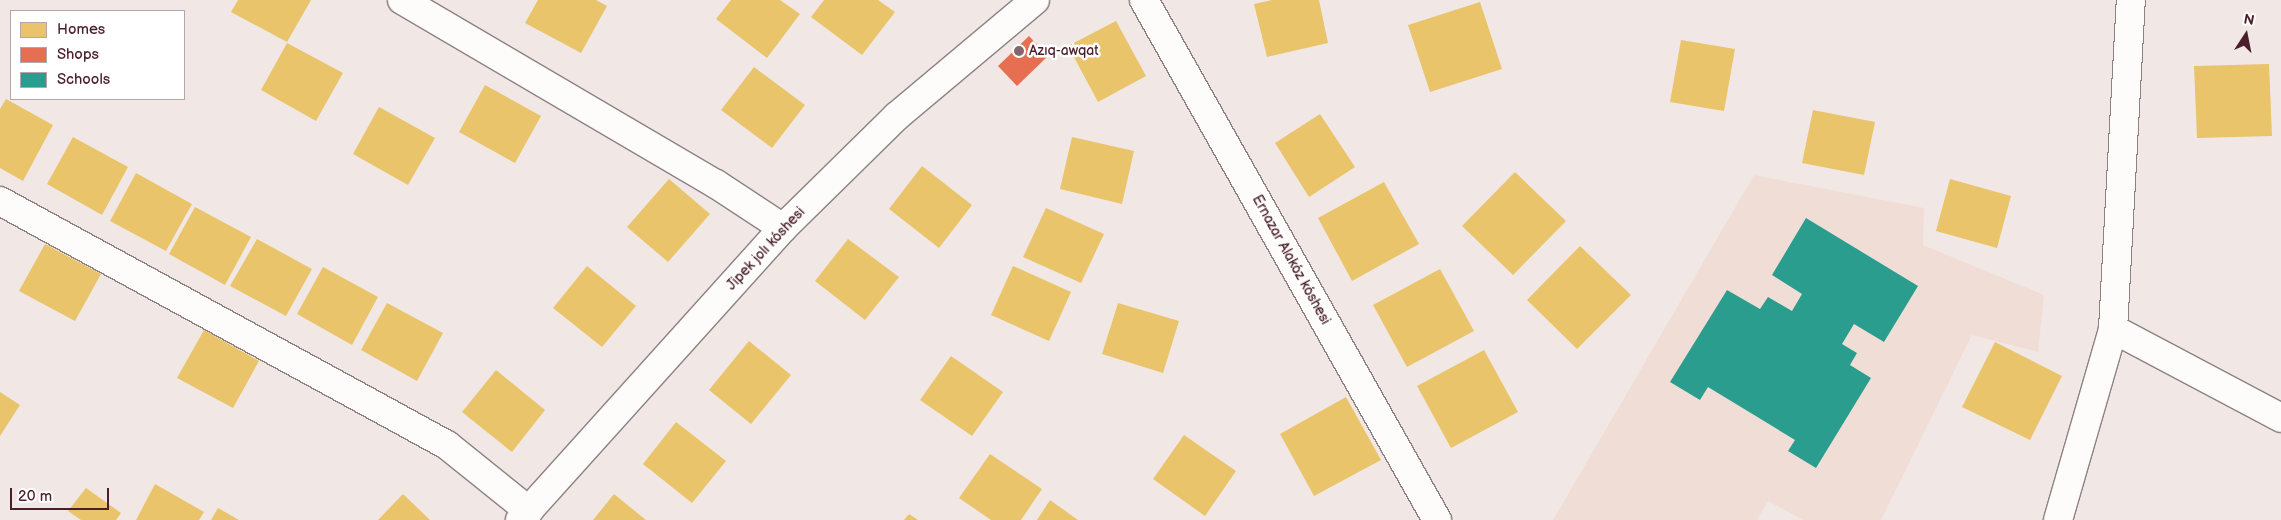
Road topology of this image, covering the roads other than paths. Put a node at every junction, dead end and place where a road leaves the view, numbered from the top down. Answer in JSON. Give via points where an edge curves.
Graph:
{"nodes":[{"id":1,"x":402,"y":0,"type":"edge"},
{"id":2,"x":1035,"y":0,"type":"edge"},
{"id":3,"x":1144,"y":0,"type":"edge"},
{"id":4,"x":2131,"y":0,"type":"edge"},
{"id":5,"x":0,"y":201,"type":"edge"},
{"id":6,"x":783,"y":228,"type":"junction"},
{"id":7,"x":2113,"y":329,"type":"junction"},
{"id":8,"x":2281,"y":418,"type":"edge"},
{"id":9,"x":524,"y":515,"type":"edge"},
{"id":10,"x":1437,"y":520,"type":"edge"},
{"id":11,"x":2058,"y":520,"type":"edge"}],
"edges":[{"from":1,"to":6,"type":"street","via":[[716,184]]},
{"from":2,"to":6,"type":"street","name":"Jipek jolı kóshesi","via":[[897,116]]},
{"from":3,"to":10,"type":"street","name":"Ernazar Alakóz kóshesi"},
{"from":4,"to":7,"type":"street"},
{"from":5,"to":9,"type":"street","via":[[447,445]]},
{"from":6,"to":9,"type":"street","name":"Jipek jolı kóshesi"},
{"from":7,"to":8,"type":"street"},
{"from":7,"to":11,"type":"street"}]}
